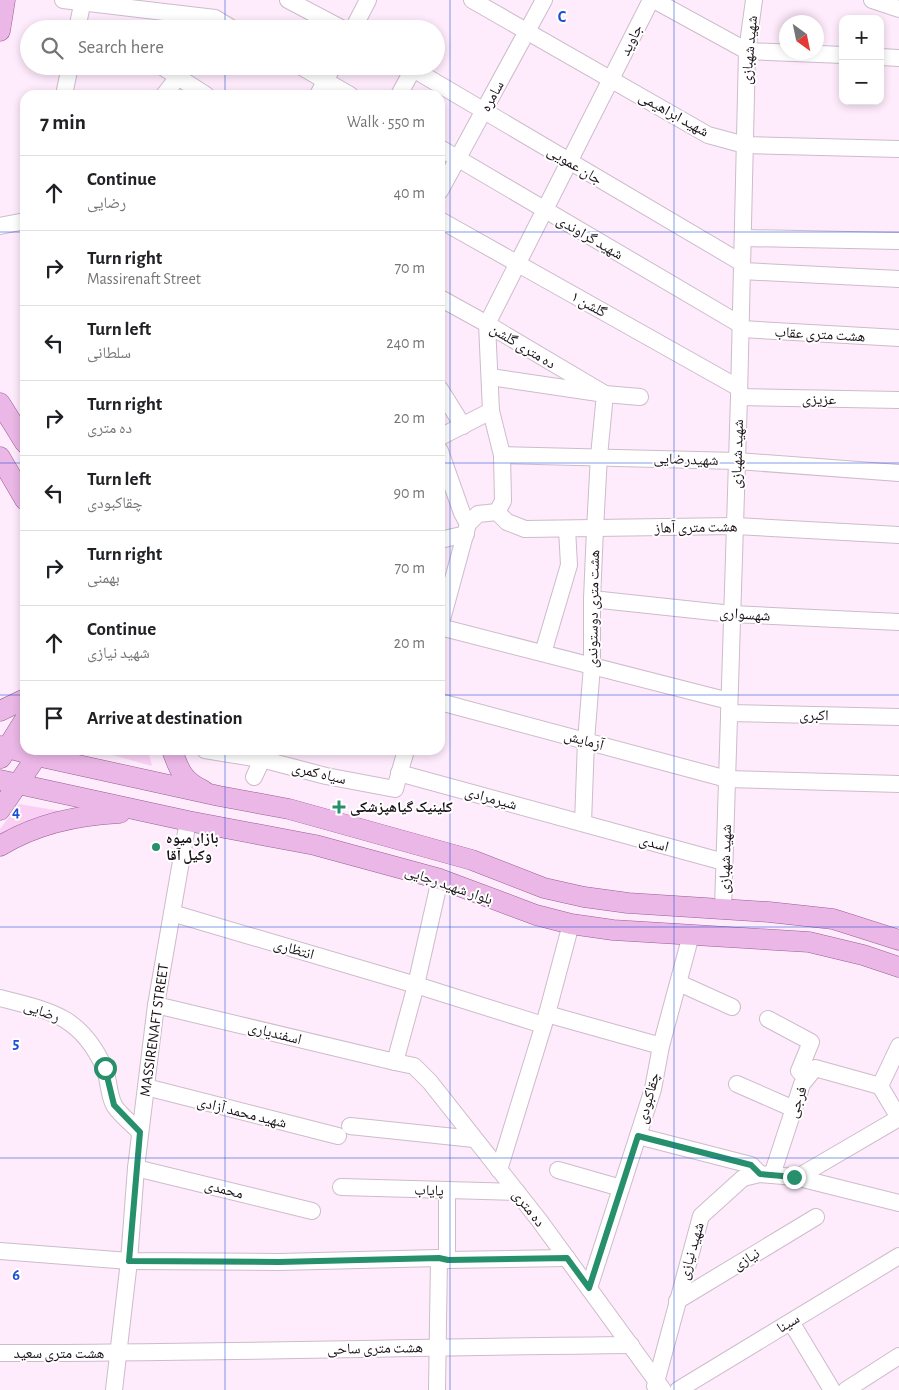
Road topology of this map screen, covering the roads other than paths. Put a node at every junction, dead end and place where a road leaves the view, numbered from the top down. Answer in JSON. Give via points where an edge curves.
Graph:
{"nodes":[{"id":1,"x":5,"y":0,"type":"edge"},
{"id":2,"x":63,"y":0,"type":"edge"},
{"id":3,"x":288,"y":0,"type":"edge"},
{"id":4,"x":368,"y":0,"type":"edge"},
{"id":5,"x":472,"y":0,"type":"edge"},
{"id":6,"x":544,"y":0,"type":"edge"},
{"id":7,"x":653,"y":0,"type":"edge"},
{"id":8,"x":754,"y":0,"type":"edge"},
{"id":9,"x":872,"y":0,"type":"edge"},
{"id":10,"x":83,"y":1,"type":"edge"},
{"id":11,"x":899,"y":9,"type":"edge"},
{"id":12,"x":79,"y":20,"type":"edge"},
{"id":13,"x":218,"y":20,"type":"edge"},
{"id":14,"x":326,"y":20,"type":"edge"},
{"id":15,"x":358,"y":20,"type":"edge"},
{"id":16,"x":0,"y":31,"type":"edge"},
{"id":17,"x":527,"y":31,"type":"junction"},
{"id":18,"x":747,"y":51,"type":"junction"},
{"id":19,"x":839,"y":55,"type":"edge"},
{"id":20,"x":884,"y":57,"type":"edge"},
{"id":21,"x":899,"y":58,"type":"edge"},
{"id":22,"x":68,"y":75,"type":"edge"},
{"id":23,"x":175,"y":75,"type":"edge"},
{"id":24,"x":309,"y":75,"type":"edge"},
{"id":25,"x":328,"y":75,"type":"edge"},
{"id":26,"x":408,"y":75,"type":"edge"},
{"id":27,"x":423,"y":75,"type":"edge"},
{"id":28,"x":178,"y":77,"type":"junction"},
{"id":29,"x":612,"y":80,"type":"junction"},
{"id":30,"x":322,"y":88,"type":"edge"},
{"id":31,"x":65,"y":90,"type":"edge"},
{"id":32,"x":168,"y":90,"type":"edge"},
{"id":33,"x":198,"y":90,"type":"edge"},
{"id":34,"x":401,"y":90,"type":"edge"},
{"id":35,"x":484,"y":111,"type":"junction"},
{"id":36,"x":744,"y":145,"type":"junction"},
{"id":37,"x":899,"y":148,"type":"edge"},
{"id":38,"x":445,"y":151,"type":"edge"},
{"id":39,"x":458,"y":158,"type":"junction"},
{"id":40,"x":570,"y":162,"type":"junction"},
{"id":41,"x":445,"y":182,"type":"edge"},
{"id":42,"x":545,"y":210,"type":"junction"},
{"id":43,"x":20,"y":222,"type":"edge"},
{"id":44,"x":445,"y":223,"type":"edge"},
{"id":45,"x":0,"y":226,"type":"edge"},
{"id":46,"x":743,"y":238,"type":"junction"},
{"id":47,"x":899,"y":241,"type":"edge"},
{"id":48,"x":518,"y":264,"type":"junction"},
{"id":49,"x":742,"y":267,"type":"junction"},
{"id":50,"x":899,"y":279,"type":"edge"},
{"id":51,"x":445,"y":301,"type":"edge"},
{"id":52,"x":487,"y":324,"type":"junction"},
{"id":53,"x":741,"y":327,"type":"junction"},
{"id":54,"x":899,"y":338,"type":"edge"},
{"id":55,"x":490,"y":377,"type":"junction"},
{"id":56,"x":739,"y":393,"type":"junction"},
{"id":57,"x":605,"y":394,"type":"junction"},
{"id":58,"x":445,"y":397,"type":"edge"},
{"id":59,"x":640,"y":397,"type":"dead end"},
{"id":60,"x":899,"y":400,"type":"edge"},
{"id":61,"x":0,"y":403,"type":"edge"},
{"id":62,"x":491,"y":411,"type":"junction"},
{"id":63,"x":463,"y":426,"type":"junction"},
{"id":64,"x":20,"y":435,"type":"edge"},
{"id":65,"x":445,"y":435,"type":"edge"},
{"id":66,"x":502,"y":455,"type":"junction"},
{"id":67,"x":599,"y":456,"type":"junction"},
{"id":68,"x":0,"y":457,"type":"edge"},
{"id":69,"x":737,"y":461,"type":"junction"},
{"id":70,"x":445,"y":465,"type":"edge"},
{"id":71,"x":899,"y":473,"type":"edge"},
{"id":72,"x":20,"y":491,"type":"edge"},
{"id":73,"x":497,"y":512,"type":"junction"},
{"id":74,"x":735,"y":526,"type":"junction"},
{"id":75,"x":467,"y":529,"type":"junction"},
{"id":76,"x":567,"y":529,"type":"junction"},
{"id":77,"x":595,"y":529,"type":"junction"},
{"id":78,"x":899,"y":535,"type":"edge"},
{"id":79,"x":445,"y":538,"type":"edge"},
{"id":80,"x":592,"y":599,"type":"junction"},
{"id":81,"x":445,"y":609,"type":"edge"},
{"id":82,"x":732,"y":614,"type":"junction"},
{"id":83,"x":899,"y":622,"type":"edge"},
{"id":84,"x":445,"y":628,"type":"edge"},
{"id":85,"x":543,"y":653,"type":"junction"},
{"id":86,"x":592,"y":666,"type":"junction"},
{"id":87,"x":20,"y":702,"type":"edge"},
{"id":88,"x":445,"y":703,"type":"edge"},
{"id":89,"x":729,"y":707,"type":"junction"},
{"id":90,"x":0,"y":710,"type":"edge"},
{"id":91,"x":899,"y":717,"type":"edge"},
{"id":92,"x":20,"y":727,"type":"edge"},
{"id":93,"x":586,"y":741,"type":"junction"},
{"id":94,"x":3,"y":751,"type":"edge"},
{"id":95,"x":20,"y":752,"type":"edge"},
{"id":96,"x":37,"y":755,"type":"edge"},
{"id":97,"x":47,"y":755,"type":"edge"},
{"id":98,"x":174,"y":755,"type":"edge"},
{"id":99,"x":266,"y":755,"type":"edge"},
{"id":100,"x":404,"y":755,"type":"edge"},
{"id":101,"x":399,"y":773,"type":"junction"},
{"id":102,"x":254,"y":777,"type":"dead end"},
{"id":103,"x":727,"y":779,"type":"junction"},
{"id":104,"x":9,"y":782,"type":"edge"},
{"id":105,"x":899,"y":784,"type":"edge"},
{"id":106,"x":219,"y":796,"type":"junction"},
{"id":107,"x":0,"y":810,"type":"edge"},
{"id":108,"x":148,"y":812,"type":"junction"},
{"id":109,"x":188,"y":821,"type":"junction"},
{"id":110,"x":583,"y":823,"type":"junction"},
{"id":111,"x":0,"y":846,"type":"edge"},
{"id":112,"x":724,"y":862,"type":"junction"},
{"id":113,"x":440,"y":879,"type":"junction"},
{"id":114,"x":536,"y":885,"type":"junction"},
{"id":115,"x":723,"y":909,"type":"junction"},
{"id":116,"x":527,"y":912,"type":"junction"},
{"id":117,"x":172,"y":914,"type":"junction"},
{"id":118,"x":571,"y":924,"type":"junction"},
{"id":119,"x":692,"y":935,"type":"junction"},
{"id":120,"x":899,"y":940,"type":"edge"},
{"id":121,"x":899,"y":967,"type":"edge"},
{"id":122,"x":679,"y":983,"type":"junction"},
{"id":123,"x":416,"y":985,"type":"junction"},
{"id":124,"x":0,"y":998,"type":"edge"},
{"id":125,"x":156,"y":1004,"type":"junction"},
{"id":126,"x":732,"y":1007,"type":"dead end"},
{"id":127,"x":768,"y":1019,"type":"dead end"},
{"id":128,"x":545,"y":1020,"type":"junction"},
{"id":129,"x":661,"y":1046,"type":"junction"},
{"id":130,"x":899,"y":1046,"type":"edge"},
{"id":131,"x":396,"y":1057,"type":"junction"},
{"id":132,"x":806,"y":1078,"type":"junction"},
{"id":133,"x":736,"y":1084,"type":"dead end"},
{"id":134,"x":880,"y":1086,"type":"junction"},
{"id":135,"x":146,"y":1087,"type":"junction"},
{"id":136,"x":794,"y":1109,"type":"junction"},
{"id":137,"x":899,"y":1118,"type":"edge"},
{"id":138,"x":140,"y":1132,"type":"junction"},
{"id":139,"x":638,"y":1136,"type":"junction"},
{"id":140,"x":474,"y":1139,"type":"junction"},
{"id":141,"x":136,"y":1168,"type":"junction"},
{"id":142,"x":499,"y":1170,"type":"junction"},
{"id":143,"x":558,"y":1170,"type":"dead end"},
{"id":144,"x":766,"y":1175,"type":"junction"},
{"id":145,"x":798,"y":1177,"type":"junction"},
{"id":146,"x":340,"y":1187,"type":"dead end"},
{"id":147,"x":621,"y":1188,"type":"junction"},
{"id":148,"x":447,"y":1190,"type":"junction"},
{"id":149,"x":517,"y":1192,"type":"junction"},
{"id":150,"x":899,"y":1203,"type":"edge"},
{"id":151,"x":312,"y":1211,"type":"dead end"},
{"id":152,"x":816,"y":1217,"type":"dead end"},
{"id":153,"x":0,"y":1251,"type":"edge"},
{"id":154,"x":899,"y":1256,"type":"edge"},
{"id":155,"x":567,"y":1258,"type":"junction"},
{"id":156,"x":443,"y":1259,"type":"junction"},
{"id":157,"x":129,"y":1261,"type":"junction"},
{"id":158,"x":589,"y":1288,"type":"junction"},
{"id":159,"x":677,"y":1301,"type":"junction"},
{"id":160,"x":790,"y":1322,"type":"junction"},
{"id":161,"x":631,"y":1345,"type":"junction"},
{"id":162,"x":437,"y":1346,"type":"junction"},
{"id":163,"x":0,"y":1353,"type":"edge"},
{"id":164,"x":118,"y":1353,"type":"junction"},
{"id":165,"x":899,"y":1356,"type":"edge"},
{"id":166,"x":658,"y":1386,"type":"edge"},
{"id":167,"x":114,"y":1390,"type":"edge"},
{"id":168,"x":437,"y":1390,"type":"edge"},
{"id":169,"x":678,"y":1390,"type":"edge"},
{"id":170,"x":832,"y":1390,"type":"edge"},
{"id":171,"x":846,"y":1390,"type":"edge"}],
"edges":[{"from":1,"to":16,"type":"main road"},
{"from":2,"to":10,"type":"street"},
{"from":3,"to":14,"type":"street"},
{"from":4,"to":15,"type":"street"},
{"from":5,"to":17,"type":"street","name":"شهید ابراهیمی"},
{"from":6,"to":17,"type":"street","name":"سامره"},
{"from":7,"to":18,"type":"street"},
{"from":7,"to":29,"type":"street","name":"جاوید"},
{"from":8,"to":18,"type":"street","name":"شهید شهبازی"},
{"from":9,"to":11,"type":"street"},
{"from":10,"to":12,"type":"street"},
{"from":10,"to":13,"type":"street"},
{"from":17,"to":29,"type":"street","name":"شهید ابراهیمی"},
{"from":17,"to":35,"type":"street","name":"سامره"},
{"from":18,"to":19,"type":"street"},
{"from":18,"to":36,"type":"street","name":"شهید شهبازی"},
{"from":20,"to":21,"type":"street"},
{"from":22,"to":31,"type":"street"},
{"from":23,"to":28,"type":"street"},
{"from":24,"to":30,"type":"street"},
{"from":25,"to":30,"type":"street"},
{"from":26,"to":34,"type":"street"},
{"from":27,"to":35,"type":"street","name":"جان عمویی"},
{"from":28,"to":32,"type":"street"},
{"from":28,"to":33,"type":"street"},
{"from":29,"to":36,"type":"street","name":"شهید ابراهیمی","via":[[708,135]]},
{"from":29,"to":40,"type":"street","name":"جاوید"},
{"from":35,"to":39,"type":"street","name":"سامره"},
{"from":35,"to":40,"type":"street","name":"جان عمویی"},
{"from":36,"to":37,"type":"street","name":"شهید ابراهیمی"},
{"from":36,"to":46,"type":"street","name":"شهید شهبازی"},
{"from":38,"to":39,"type":"street","name":"شهید گراوندی"},
{"from":39,"to":41,"type":"street","name":"سامره"},
{"from":39,"to":42,"type":"street","name":"شهید گراوندی"},
{"from":40,"to":42,"type":"street","name":"جاوید"},
{"from":40,"to":49,"type":"street","name":"جان عمویی"},
{"from":42,"to":48,"type":"street","name":"جاوید"},
{"from":42,"to":53,"type":"street","name":"شهید گراوندی"},
{"from":43,"to":45,"type":"street"},
{"from":44,"to":48,"type":"street","name":"گلشن ۱"},
{"from":46,"to":47,"type":"street"},
{"from":46,"to":49,"type":"street","name":"شهید شهبازی"},
{"from":48,"to":52,"type":"street","name":"جاوید"},
{"from":48,"to":56,"type":"street","name":"گلشن ۱"},
{"from":49,"to":50,"type":"street"},
{"from":49,"to":53,"type":"street","name":"شهید شهبازی"},
{"from":51,"to":52,"type":"street","name":"ده متری گلشن"},
{"from":52,"to":55,"type":"street"},
{"from":52,"to":57,"type":"street","name":"ده متری گلشن"},
{"from":53,"to":54,"type":"street","name":"هشت متری عقاب"},
{"from":53,"to":56,"type":"street","name":"شهید شهبازی"},
{"from":55,"to":57,"type":"street"},
{"from":55,"to":62,"type":"street"},
{"from":56,"to":60,"type":"street","name":"عزیزی"},
{"from":56,"to":69,"type":"street","name":"شهید شهبازی"},
{"from":57,"to":59,"type":"street"},
{"from":57,"to":67,"type":"street","name":"هشت متری دوستوندی"},
{"from":58,"to":63,"type":"street"},
{"from":61,"to":64,"type":"main road"},
{"from":62,"to":63,"type":"street"},
{"from":62,"to":66,"type":"street"},
{"from":63,"to":65,"type":"street"},
{"from":66,"to":67,"type":"street","name":"شهیدرضایی"},
{"from":66,"to":73,"type":"street","via":[[503,502]]},
{"from":67,"to":69,"type":"street","name":"شهیدرضایی"},
{"from":67,"to":77,"type":"street","name":"هشت متری دوستوندی"},
{"from":68,"to":72,"type":"main road"},
{"from":69,"to":71,"type":"street","name":"شهیدرضایی"},
{"from":69,"to":74,"type":"street","name":"شهید شهبازی"},
{"from":70,"to":75,"type":"street"},
{"from":73,"to":75,"type":"street","via":[[478,514]]},
{"from":73,"to":76,"type":"street","name":"هشت متری آهاز","via":[[507,522],[525,529]]},
{"from":74,"to":77,"type":"street","name":"هشت متری آهاز"},
{"from":74,"to":78,"type":"street","name":"هشت متری آهاز"},
{"from":74,"to":82,"type":"street","name":"شهید شهبازی"},
{"from":75,"to":79,"type":"street"},
{"from":75,"to":81,"type":"street","name":"اکبری"},
{"from":76,"to":77,"type":"street","name":"هشت متری آهاز"},
{"from":76,"to":85,"type":"street","via":[[569,565]]},
{"from":77,"to":80,"type":"street","name":"هشت متری دوستوندی"},
{"from":80,"to":82,"type":"street","name":"شهسواری"},
{"from":80,"to":86,"type":"street","name":"هشت متری دوستوندی"},
{"from":82,"to":83,"type":"street","name":"شهسواری"},
{"from":82,"to":89,"type":"street","name":"شهید شهبازی"},
{"from":84,"to":85,"type":"street","name":"اکبری"},
{"from":85,"to":86,"type":"street","name":"اکبری"},
{"from":86,"to":89,"type":"street","name":"اکبری"},
{"from":86,"to":93,"type":"street","name":"هشت متری دوستوندی"},
{"from":87,"to":90,"type":"main road"},
{"from":88,"to":93,"type":"street","name":"آزمایش"},
{"from":89,"to":91,"type":"street","name":"اکبری"},
{"from":89,"to":103,"type":"street","name":"شهید شهبازی"},
{"from":92,"to":94,"type":"main road"},
{"from":93,"to":103,"type":"street","name":"آزمایش"},
{"from":93,"to":110,"type":"street","name":"هشت متری دوستوندی"},
{"from":94,"to":95,"type":"main road","name":"بلوار شهید رجایی"},
{"from":96,"to":104,"type":"main road"},
{"from":97,"to":106,"type":"main road","name":"بلوار شهید رجایی"},
{"from":98,"to":106,"type":"main road","via":[[186,781]]},
{"from":99,"to":101,"type":"street","name":"سیاه کمری","via":[[326,776],[395,789]]},
{"from":99,"to":102,"type":"street"},
{"from":100,"to":101,"type":"street"},
{"from":101,"to":110,"type":"street","name":"شیرمرادی"},
{"from":103,"to":105,"type":"street"},
{"from":103,"to":112,"type":"street","name":"شهید شهبازی"},
{"from":104,"to":107,"type":"main road"},
{"from":104,"to":108,"type":"main road","name":"بلوار شهید رجایی"},
{"from":106,"to":114,"type":"main road","name":"بلوار شهید رجایی","via":[[289,810],[472,860]]},
{"from":108,"to":109,"type":"main road","name":"بلوار شهید رجایی"},
{"from":108,"to":111,"type":"main road","via":[[69,819],[41,827]]},
{"from":109,"to":113,"type":"main road","name":"بلوار شهید رجایی","via":[[315,845]]},
{"from":109,"to":117,"type":"street","name":"MASSIRENAFT STREET"},
{"from":110,"to":112,"type":"street","name":"اسدی"},
{"from":112,"to":115,"type":"street","name":"شهید شهبازی"},
{"from":113,"to":116,"type":"main road","name":"بلوار شهید رجایی"},
{"from":113,"to":123,"type":"street"},
{"from":114,"to":115,"type":"main road","name":"بلوار شهید رجایی","via":[[584,897],[628,903]]},
{"from":114,"to":116,"type":"main road"},
{"from":115,"to":120,"type":"main road","name":"بلوار شهید رجایی","via":[[834,919]]},
{"from":116,"to":118,"type":"main road","name":"بلوار شهید رجایی"},
{"from":117,"to":123,"type":"street","name":"انتظاری"},
{"from":117,"to":125,"type":"street","name":"MASSIRENAFT STREET"},
{"from":118,"to":119,"type":"main road","name":"بلوار شهید رجایی"},
{"from":118,"to":128,"type":"street"},
{"from":119,"to":121,"type":"main road","name":"بلوار شهید رجایی","via":[[809,942],[863,954]]},
{"from":119,"to":122,"type":"street","name":"چقاکبودی"},
{"from":122,"to":126,"type":"street"},
{"from":122,"to":129,"type":"street","name":"چقاکبودی"},
{"from":123,"to":128,"type":"street","name":"انتظاری"},
{"from":123,"to":131,"type":"street"},
{"from":124,"to":138,"type":"street","name":"رضایی","via":[[51,1011],[73,1024],[105,1068],[114,1105]]},
{"from":125,"to":131,"type":"street","name":"اسفندیاری"},
{"from":125,"to":135,"type":"street","name":"MASSIRENAFT STREET"},
{"from":127,"to":132,"type":"street","via":[[811,1042],[799,1071]]},
{"from":128,"to":129,"type":"street","name":"انتظاری"},
{"from":128,"to":142,"type":"street"},
{"from":129,"to":139,"type":"street","name":"چقاکبودی","via":[[653,1089]]},
{"from":130,"to":134,"type":"street"},
{"from":131,"to":140,"type":"street","name":"ده متری","via":[[414,1066],[430,1082]]},
{"from":132,"to":134,"type":"street","name":"فرجی","via":[[814,1068]]},
{"from":132,"to":136,"type":"street","name":"فرجی"},
{"from":133,"to":136,"type":"street"},
{"from":134,"to":137,"type":"street"},
{"from":135,"to":138,"type":"street","name":"MASSIRENAFT STREET"},
{"from":135,"to":140,"type":"street","name":"شهید محمد آزادی","via":[[344,1131]]},
{"from":136,"to":144,"type":"street","name":"فرجی"},
{"from":137,"to":145,"type":"street"},
{"from":138,"to":141,"type":"street","name":"MASSIRENAFT STREET"},
{"from":139,"to":144,"type":"street","via":[[751,1165]]},
{"from":139,"to":147,"type":"street","name":"چقاکبودی"},
{"from":140,"to":142,"type":"street","name":"ده متری"},
{"from":141,"to":151,"type":"street","name":"محمدی"},
{"from":141,"to":157,"type":"street","name":"MASSIRENAFT STREET"},
{"from":142,"to":149,"type":"street","name":"ده متری"},
{"from":143,"to":147,"type":"street"},
{"from":144,"to":145,"type":"street","name":"شهید نیازی"},
{"from":144,"to":159,"type":"street","name":"شهید نیازی","via":[[743,1178],[701,1216]]},
{"from":145,"to":150,"type":"street","name":"شهید نیازی"},
{"from":146,"to":148,"type":"street","name":"پایاب"},
{"from":147,"to":158,"type":"street","name":"چقاکبودی"},
{"from":148,"to":149,"type":"street","name":"پایاب"},
{"from":148,"to":156,"type":"street"},
{"from":149,"to":155,"type":"street","name":"ده متری"},
{"from":152,"to":159,"type":"street","name":"نیازی"},
{"from":153,"to":157,"type":"street"},
{"from":154,"to":160,"type":"street","name":"سینا"},
{"from":155,"to":156,"type":"street"},
{"from":155,"to":158,"type":"street","name":"ده متری"},
{"from":156,"to":157,"type":"street"},
{"from":156,"to":162,"type":"street"},
{"from":157,"to":164,"type":"street","name":"MASSIRENAFT STREET"},
{"from":158,"to":161,"type":"street","name":"ده متری"},
{"from":159,"to":166,"type":"street","name":"شهید نیازی"},
{"from":160,"to":169,"type":"street","name":"سینا"},
{"from":160,"to":170,"type":"street"},
{"from":161,"to":162,"type":"street","name":"هشت متری ساحی"},
{"from":161,"to":166,"type":"street","name":"ده متری"},
{"from":162,"to":164,"type":"street","name":"هشت متری ساحی"},
{"from":162,"to":168,"type":"street"},
{"from":163,"to":164,"type":"street","name":"هشت متری سعید"},
{"from":164,"to":167,"type":"street","name":"MASSIRENAFT STREET"},
{"from":165,"to":171,"type":"street"}]}
